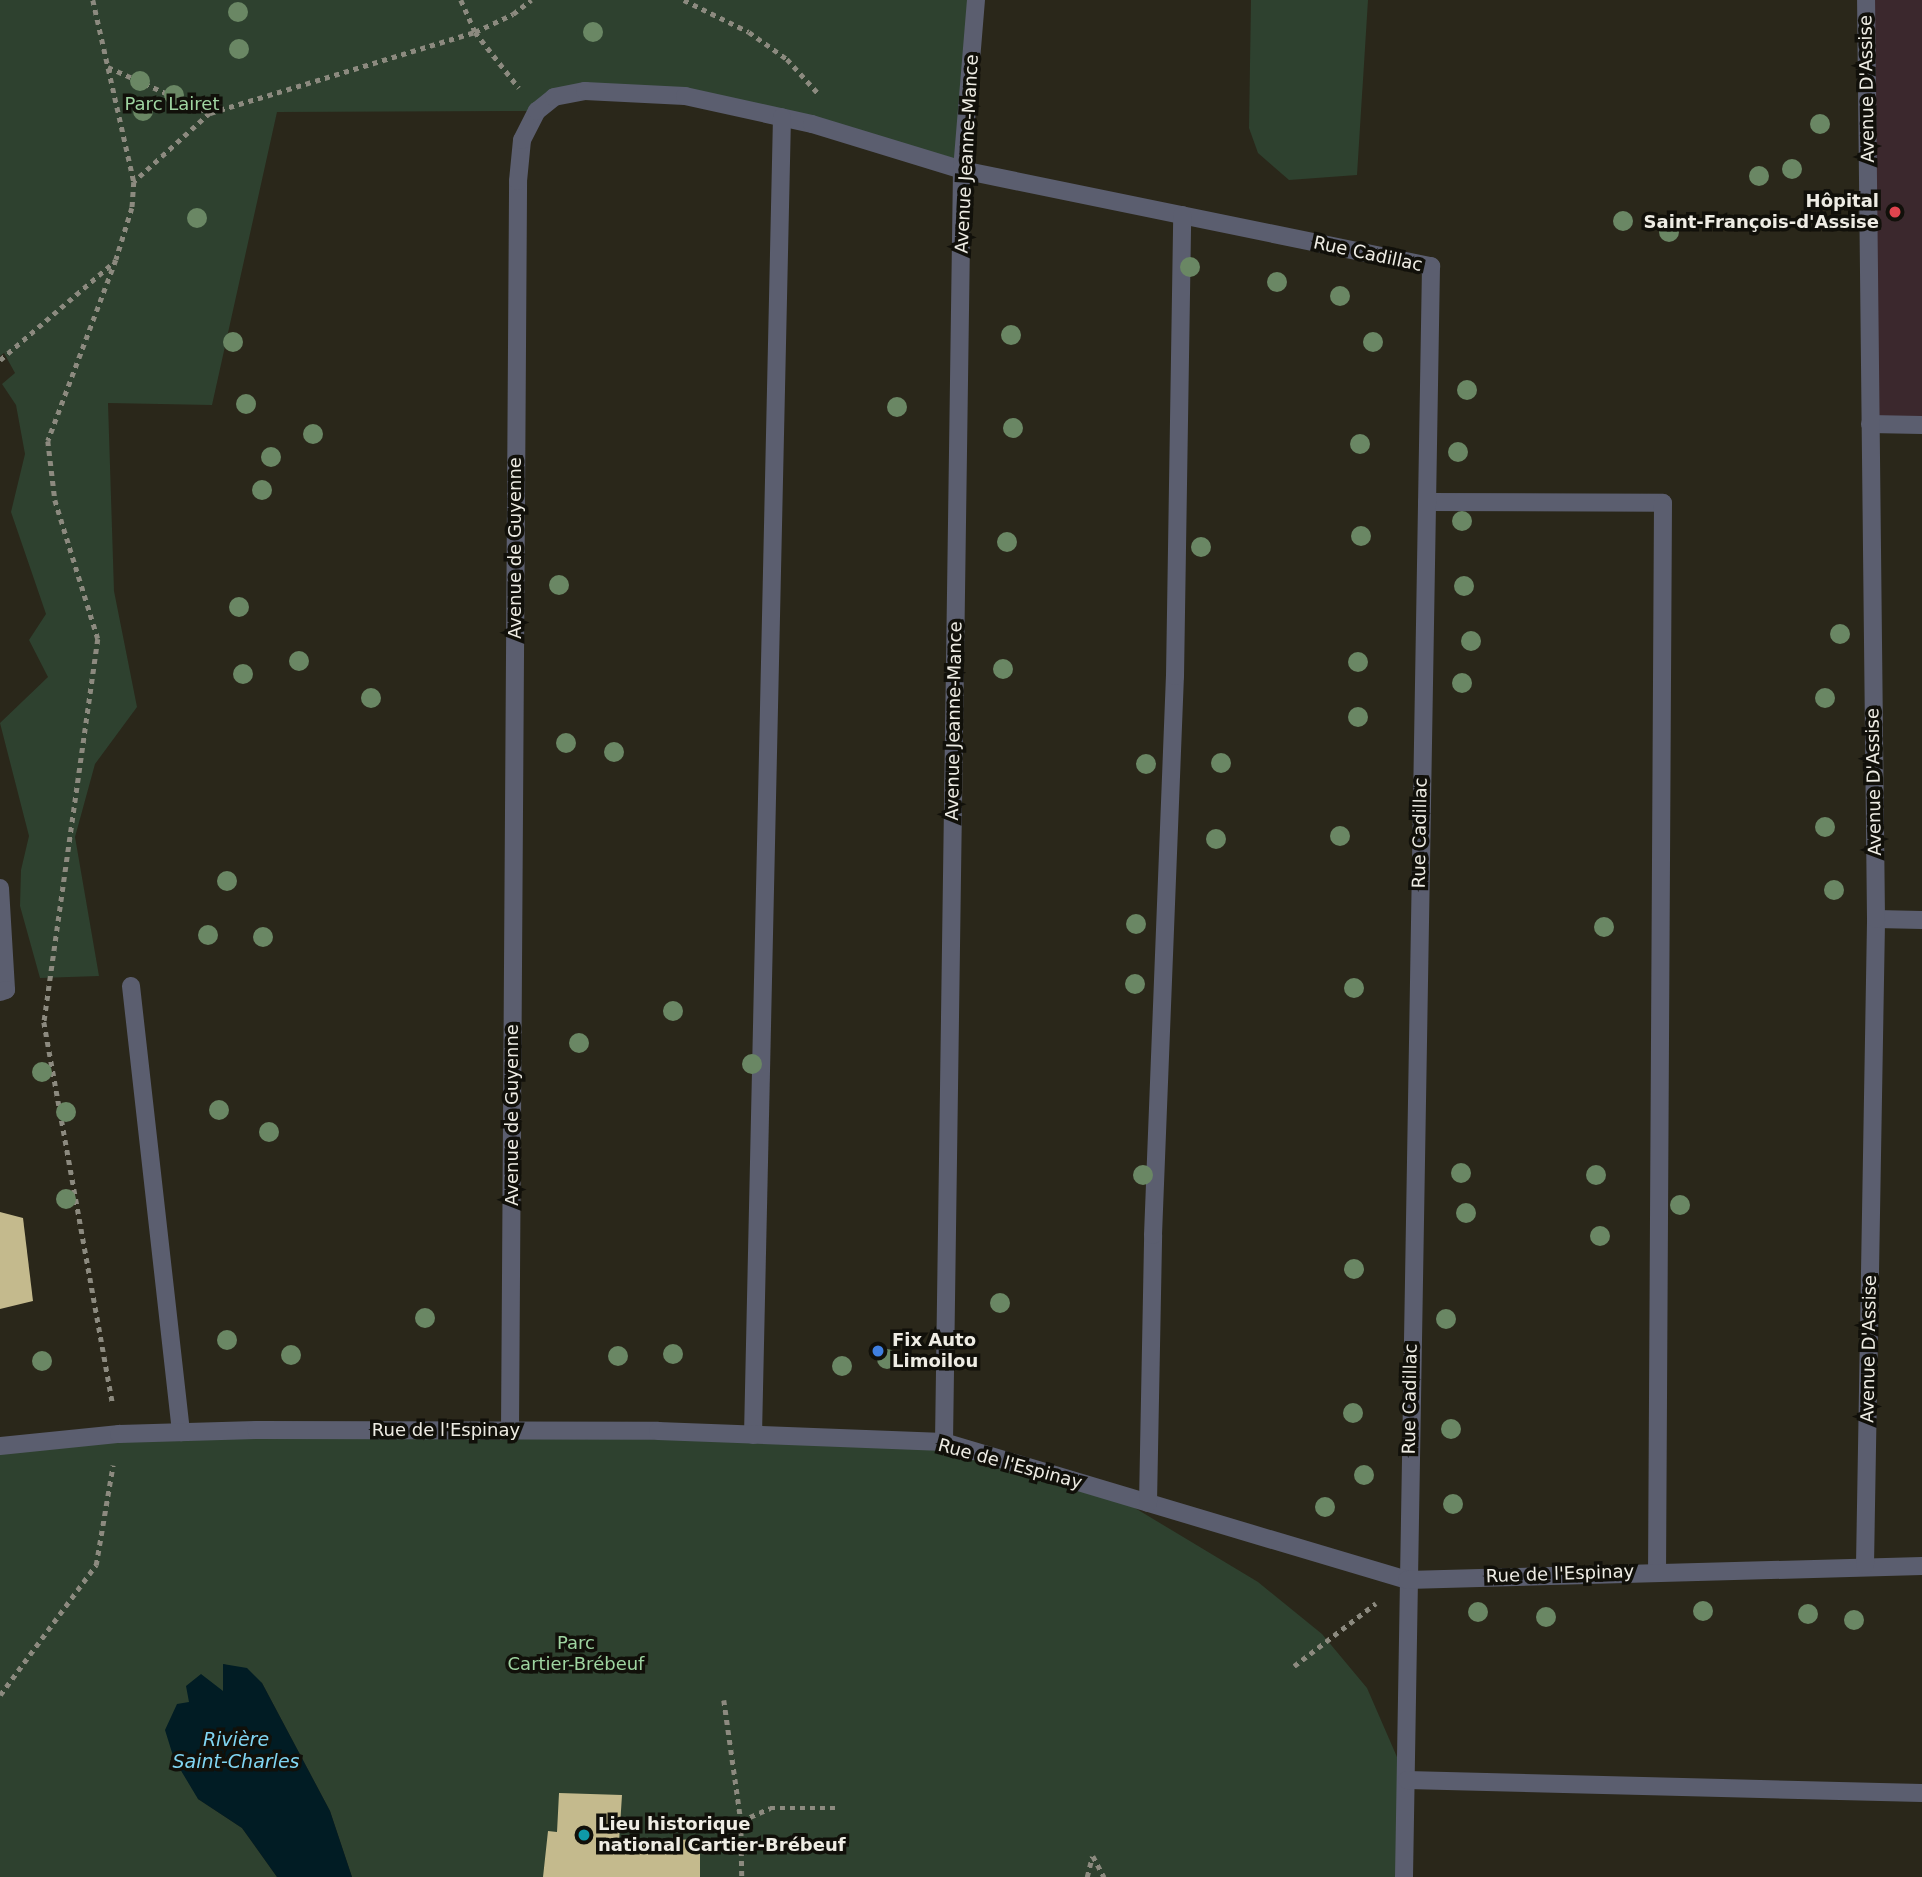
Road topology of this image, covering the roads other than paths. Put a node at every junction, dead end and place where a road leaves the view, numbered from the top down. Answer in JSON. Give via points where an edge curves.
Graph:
{"nodes":[{"id":1,"x":976,"y":0,"type":"edge"},
{"id":2,"x":1866,"y":0,"type":"edge"},
{"id":3,"x":782,"y":117,"type":"junction"},
{"id":4,"x":962,"y":170,"type":"junction"},
{"id":5,"x":1182,"y":215,"type":"junction"},
{"id":6,"x":1870,"y":424,"type":"junction"},
{"id":7,"x":1922,"y":425,"type":"edge"},
{"id":8,"x":1427,"y":502,"type":"junction"},
{"id":9,"x":0,"y":888,"type":"edge"},
{"id":10,"x":1876,"y":919,"type":"junction"},
{"id":11,"x":1922,"y":920,"type":"edge"},
{"id":12,"x":131,"y":986,"type":"dead end"},
{"id":13,"x":3,"y":991,"type":"edge"},
{"id":14,"x":510,"y":1430,"type":"junction"},
{"id":15,"x":181,"y":1432,"type":"junction"},
{"id":16,"x":752,"y":1435,"type":"junction"},
{"id":17,"x":944,"y":1442,"type":"junction"},
{"id":18,"x":0,"y":1446,"type":"edge"},
{"id":19,"x":1148,"y":1503,"type":"junction"},
{"id":20,"x":1865,"y":1565,"type":"junction"},
{"id":21,"x":1922,"y":1566,"type":"edge"},
{"id":22,"x":1657,"y":1571,"type":"junction"},
{"id":23,"x":1407,"y":1580,"type":"junction"},
{"id":24,"x":1407,"y":1780,"type":"junction"},
{"id":25,"x":1922,"y":1793,"type":"edge"},
{"id":26,"x":1404,"y":1877,"type":"edge"}],
"edges":[{"from":1,"to":4,"type":"street","name":"Avenue Jeanne-Mance"},
{"from":2,"to":6,"type":"street","name":"Avenue D'Assise"},
{"from":3,"to":4,"type":"street"},
{"from":3,"to":14,"type":"street","name":"Avenue de Guyenne","via":[[685,96],[585,91],[554,97],[537,111],[522,141],[518,181]]},
{"from":3,"to":16,"type":"street"},
{"from":4,"to":5,"type":"street","name":"Rue Cadillac"},
{"from":4,"to":17,"type":"street","name":"Avenue Jeanne-Mance"},
{"from":5,"to":8,"type":"street","name":"Rue Cadillac","via":[[1431,266]]},
{"from":5,"to":19,"type":"street","via":[[1175,676],[1153,1235]]},
{"from":6,"to":7,"type":"street"},
{"from":6,"to":10,"type":"street","name":"Avenue D'Assise"},
{"from":8,"to":22,"type":"street","via":[[1662,503]]},
{"from":8,"to":23,"type":"street","name":"Rue Cadillac"},
{"from":9,"to":13,"type":"street"},
{"from":10,"to":11,"type":"street"},
{"from":10,"to":20,"type":"street","name":"Avenue D'Assise"},
{"from":12,"to":15,"type":"street"},
{"from":14,"to":15,"type":"street","name":"Rue de l'Espinay"},
{"from":14,"to":16,"type":"street","name":"Rue de l'Espinay"},
{"from":15,"to":18,"type":"street","name":"Rue de l'Espinay"},
{"from":16,"to":17,"type":"street","name":"Rue de l'Espinay"},
{"from":17,"to":19,"type":"street","name":"Rue de l'Espinay"},
{"from":19,"to":23,"type":"street","name":"Rue de l'Espinay"},
{"from":20,"to":21,"type":"street","name":"Rue de l'Espinay"},
{"from":20,"to":22,"type":"street","name":"Rue de l'Espinay"},
{"from":22,"to":23,"type":"street","name":"Rue de l'Espinay"},
{"from":23,"to":24,"type":"street","name":"Rue Cadillac"},
{"from":24,"to":25,"type":"street"},
{"from":24,"to":26,"type":"street","name":"Rue Cadillac"}]}
